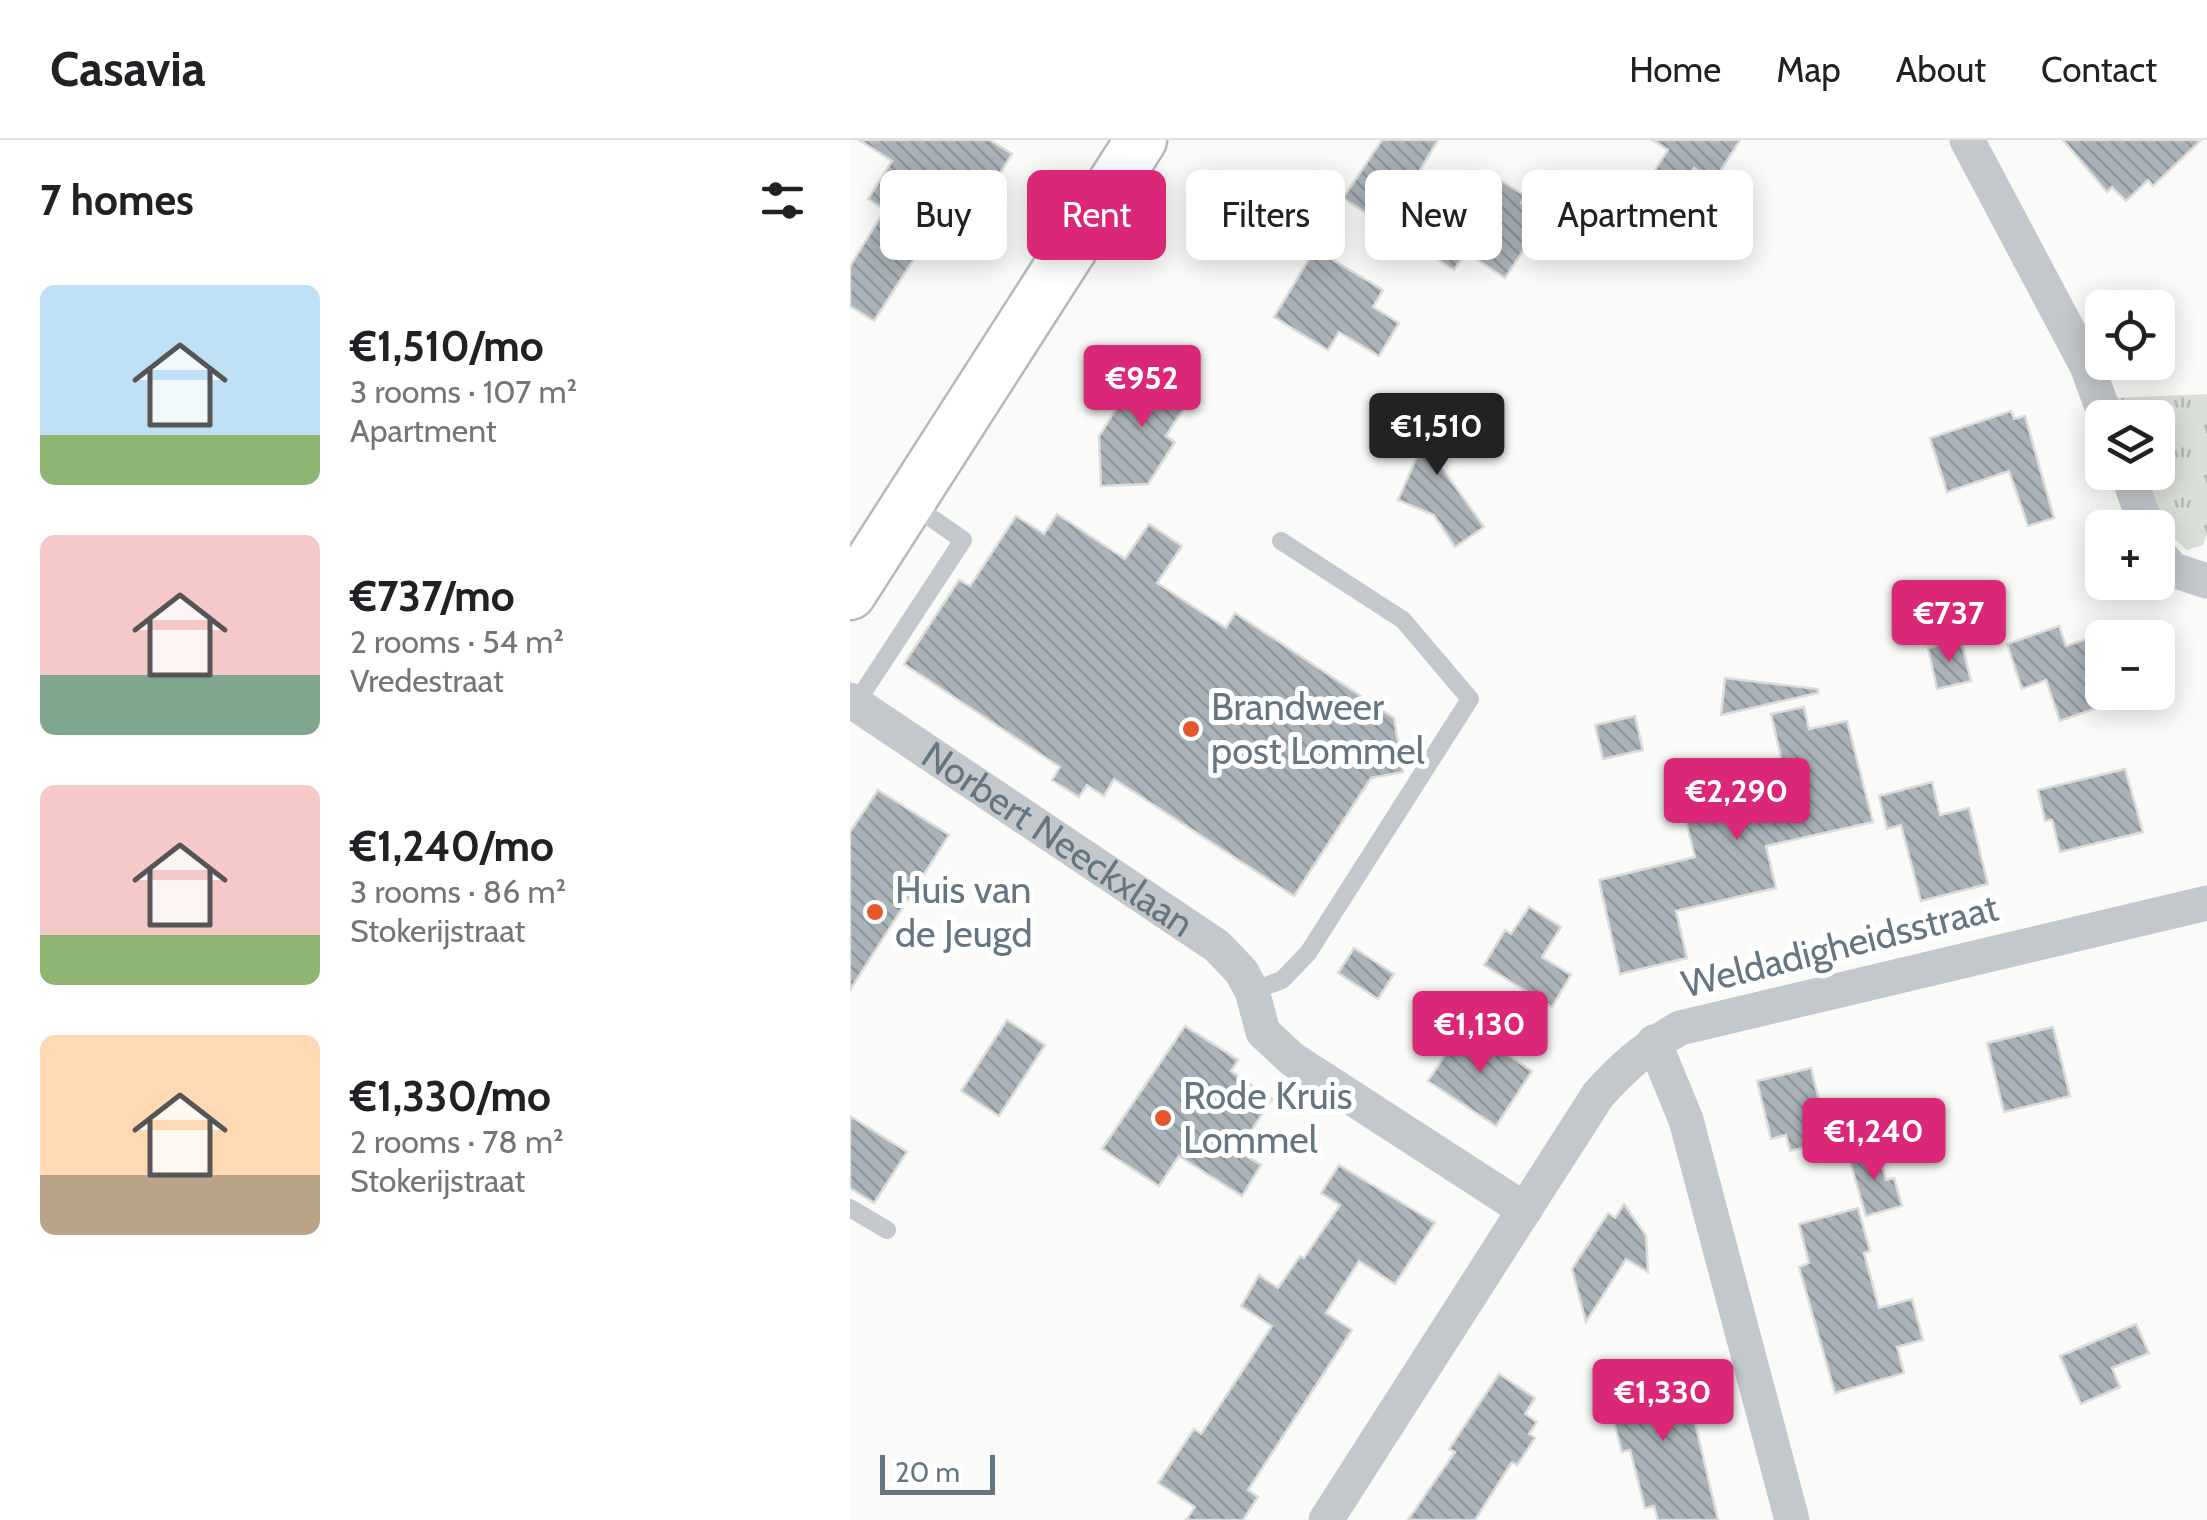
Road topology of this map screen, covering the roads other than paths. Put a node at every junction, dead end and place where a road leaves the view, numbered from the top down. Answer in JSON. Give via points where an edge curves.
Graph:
{"nodes":[{"id":1,"x":1140,"y":140,"type":"edge"},
{"id":2,"x":1967,"y":140,"type":"edge"},
{"id":3,"x":2100,"y":400,"type":"edge"},
{"id":4,"x":909,"y":502,"type":"junction"},
{"id":5,"x":1282,"y":541,"type":"dead end"},
{"id":6,"x":2175,"y":571,"type":"edge"},
{"id":7,"x":2207,"y":581,"type":"edge"},
{"id":8,"x":850,"y":594,"type":"edge"},
{"id":9,"x":853,"y":701,"type":"edge"},
{"id":10,"x":2207,"y":903,"type":"edge"},
{"id":11,"x":1252,"y":990,"type":"junction"},
{"id":12,"x":1654,"y":1042,"type":"junction"},
{"id":13,"x":850,"y":1208,"type":"edge"},
{"id":14,"x":1526,"y":1210,"type":"junction"},
{"id":15,"x":886,"y":1230,"type":"dead end"},
{"id":16,"x":1326,"y":1520,"type":"edge"},
{"id":17,"x":1792,"y":1520,"type":"edge"}],
"edges":[{"from":1,"to":4,"type":"main road"},
{"from":2,"to":3,"type":"street"},
{"from":4,"to":8,"type":"main road"},
{"from":4,"to":9,"type":"lane","via":[[963,540]]},
{"from":5,"to":11,"type":"lane","via":[[1404,620],[1470,700],[1308,952],[1282,980]]},
{"from":6,"to":7,"type":"street"},
{"from":9,"to":11,"type":"street","name":"Norbert Neeckxlaan","via":[[1217,946]]},
{"from":10,"to":12,"type":"street","name":"Weldadigheidsstraat","via":[[1680,1028]]},
{"from":11,"to":14,"type":"street","name":"Norbert Neeckxlaan","via":[[1263,1032],[1292,1060]]},
{"from":12,"to":14,"type":"street","name":"Weldadigheidsstraat","via":[[1598,1095]]},
{"from":12,"to":17,"type":"street","via":[[1686,1120]]},
{"from":13,"to":15,"type":"lane"},
{"from":14,"to":16,"type":"street","name":"Weldadigheidsstraat"}]}
